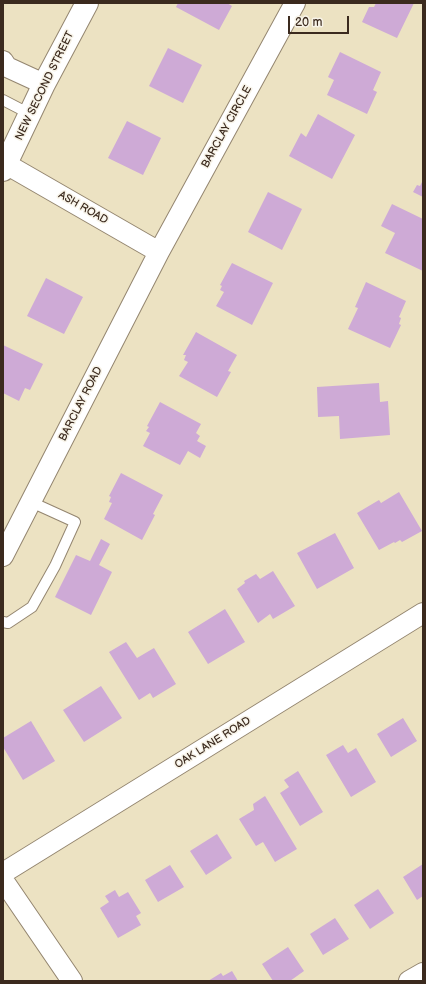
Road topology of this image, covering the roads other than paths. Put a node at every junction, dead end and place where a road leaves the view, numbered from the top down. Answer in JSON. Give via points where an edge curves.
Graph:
{"nodes":[{"id":1,"x":87,"y":3,"type":"edge"},
{"id":2,"x":295,"y":3,"type":"edge"},
{"id":3,"x":3,"y":61,"type":"edge"},
{"id":4,"x":44,"y":84,"type":"junction"},
{"id":5,"x":3,"y":100,"type":"edge"},
{"id":6,"x":30,"y":114,"type":"junction"},
{"id":7,"x":5,"y":167,"type":"edge"},
{"id":8,"x":159,"y":252,"type":"junction"},
{"id":9,"x":31,"y":502,"type":"junction"},
{"id":10,"x":3,"y":556,"type":"edge"},
{"id":11,"x":423,"y":614,"type":"edge"},
{"id":12,"x":3,"y":622,"type":"edge"},
{"id":13,"x":3,"y":873,"type":"edge"},
{"id":14,"x":3,"y":880,"type":"edge"},
{"id":15,"x":423,"y":973,"type":"edge"},
{"id":16,"x":72,"y":981,"type":"edge"},
{"id":17,"x":409,"y":981,"type":"edge"}],
"edges":[{"from":1,"to":4,"type":"street","name":"NEW SECOND STREET"},
{"from":2,"to":8,"type":"street","name":"BARCLAY CIRCLE"},
{"from":3,"to":4,"type":"street","via":[[7,67]]},
{"from":4,"to":6,"type":"street","name":"NEW SECOND STREET"},
{"from":5,"to":6,"type":"lane"},
{"from":6,"to":7,"type":"street","name":"NEW SECOND STREET"},
{"from":7,"to":8,"type":"street","name":"ASH ROAD"},
{"from":8,"to":9,"type":"street","name":"BARCLAY ROAD"},
{"from":9,"to":10,"type":"street","name":"BARCLAY ROAD"},
{"from":9,"to":12,"type":"lane","via":[[75,522],[55,566],[32,607],[8,622]]},
{"from":11,"to":13,"type":"street","name":"OAK LANE ROAD"},
{"from":14,"to":16,"type":"street"},
{"from":15,"to":17,"type":"street"}]}
